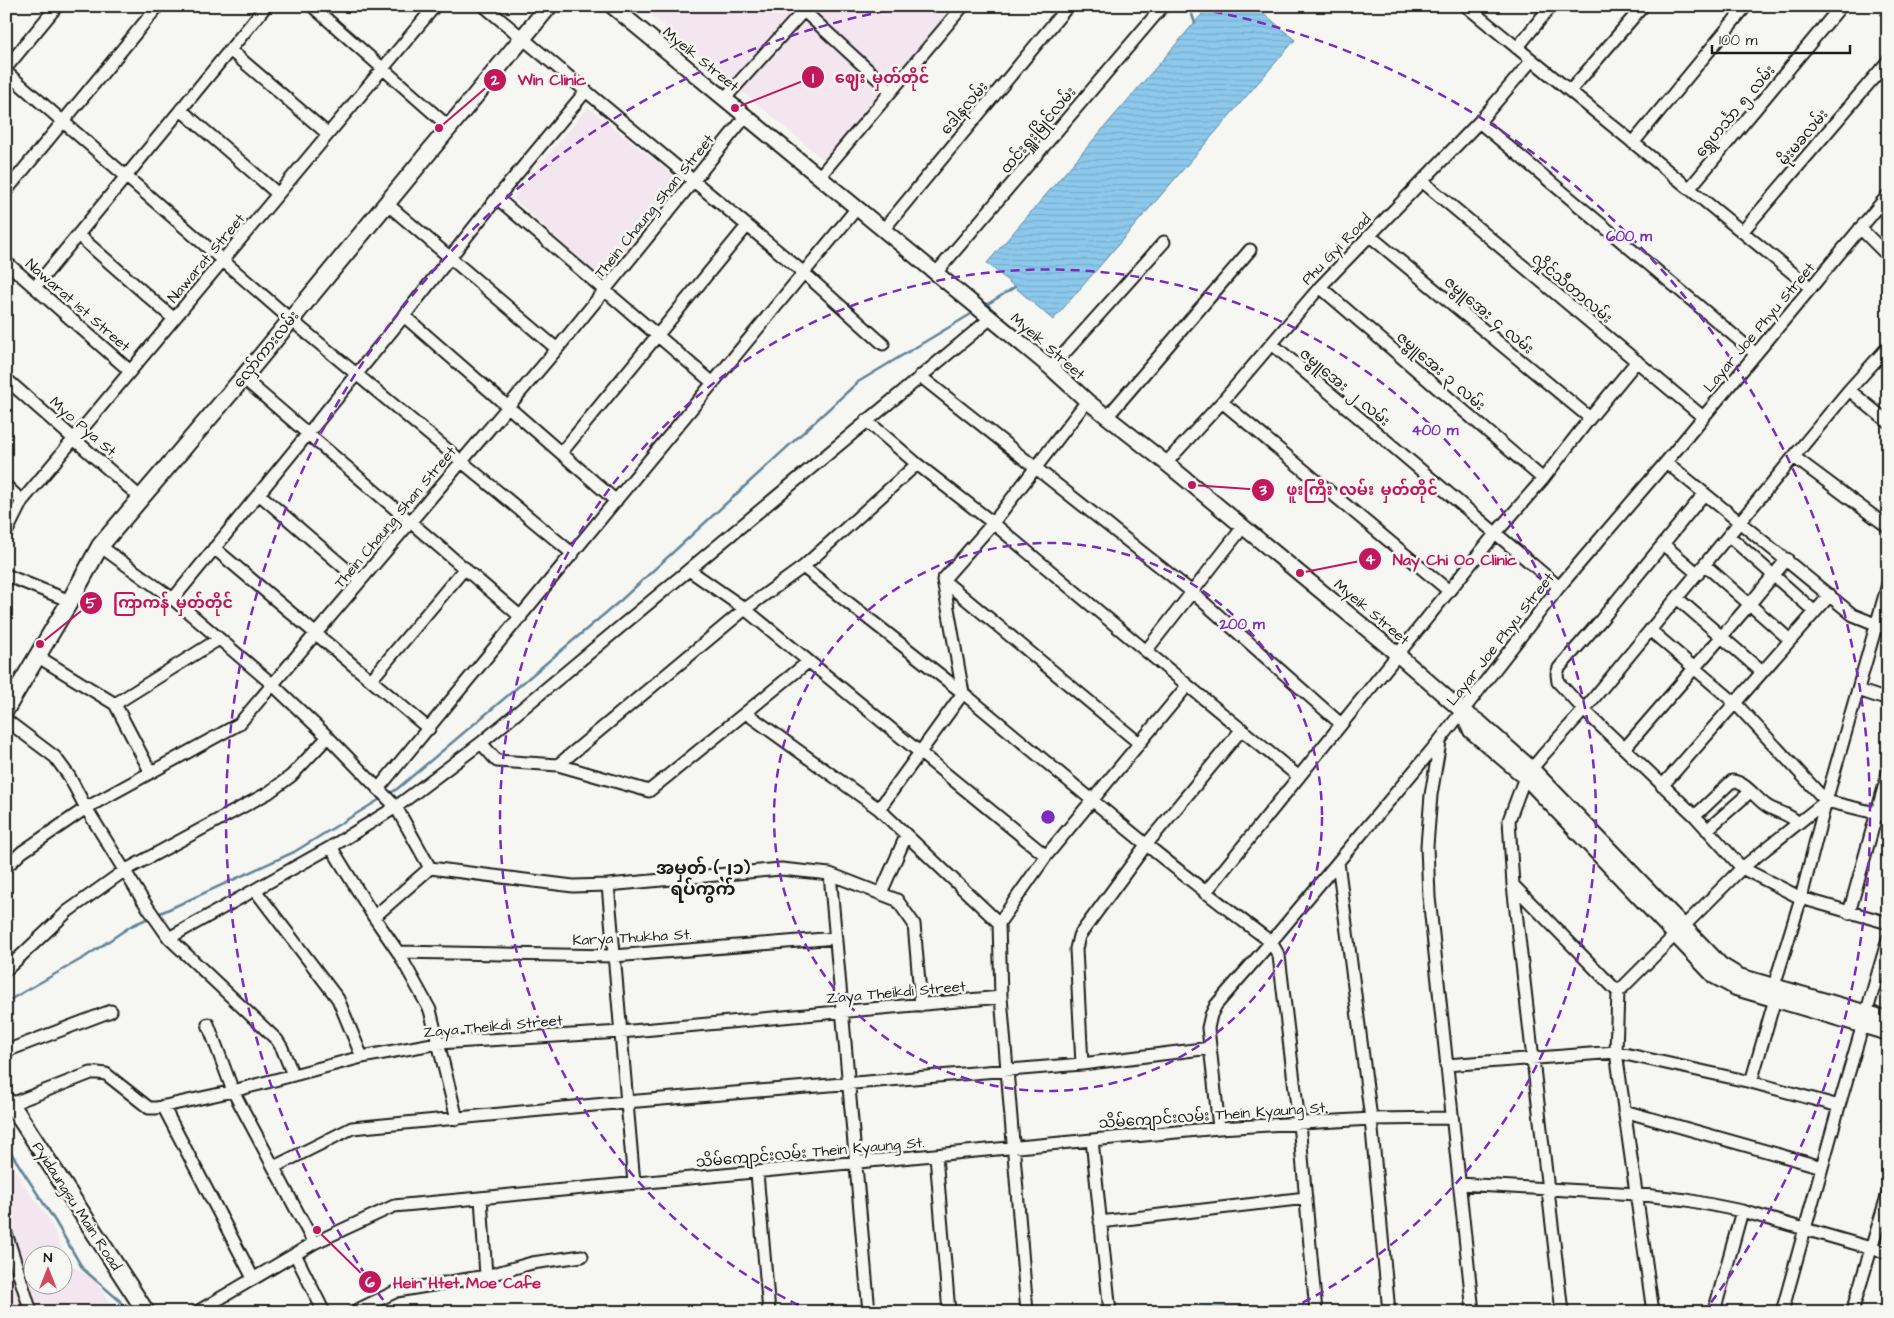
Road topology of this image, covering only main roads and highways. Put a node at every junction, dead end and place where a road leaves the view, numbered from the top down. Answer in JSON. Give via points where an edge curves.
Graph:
{"nodes":[{"id":1,"x":549,"y":6,"type":"edge"},
{"id":2,"x":6,"y":709,"type":"edge"},
{"id":3,"x":8,"y":1102,"type":"edge"},
{"id":4,"x":146,"y":1312,"type":"edge"}],
"edges":[{"from":1,"to":2,"type":"main road","name":"လှော်ကားလမ်း","via":[[243,378],[100,546]]},
{"from":3,"to":4,"type":"main road","name":"Pyidaungsu Main Road"}]}
